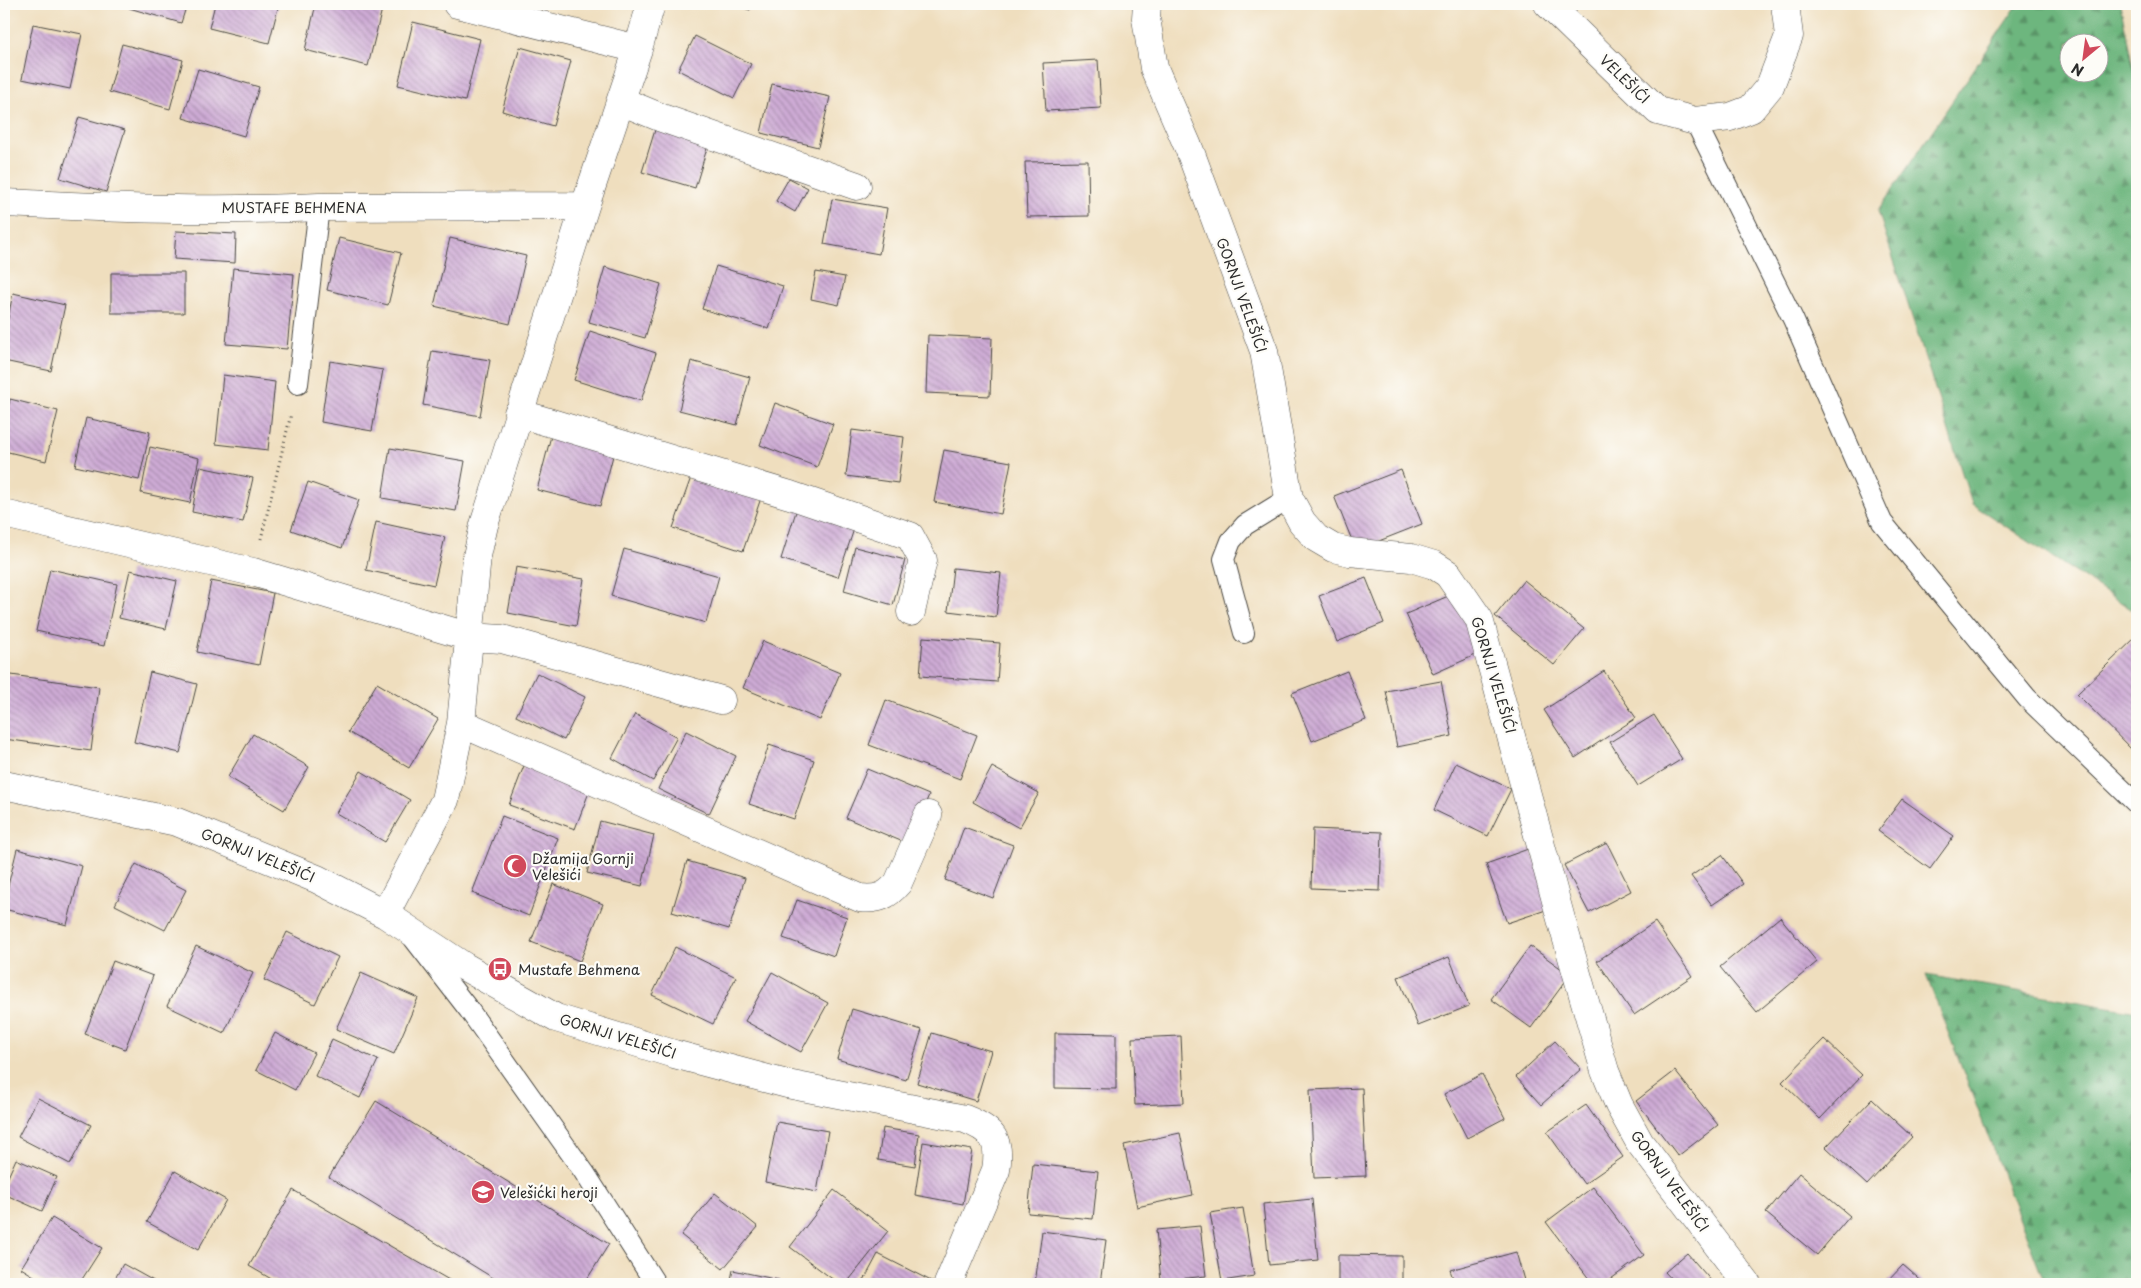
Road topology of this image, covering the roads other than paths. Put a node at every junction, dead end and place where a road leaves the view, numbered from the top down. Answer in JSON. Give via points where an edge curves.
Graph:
{"nodes":[{"id":1,"x":457,"y":4,"type":"edge"},
{"id":2,"x":651,"y":4,"type":"edge"},
{"id":3,"x":1147,"y":4,"type":"edge"},
{"id":4,"x":1548,"y":4,"type":"edge"},
{"id":5,"x":1785,"y":4,"type":"edge"},
{"id":6,"x":638,"y":49,"type":"junction"},
{"id":7,"x":621,"y":101,"type":"junction"},
{"id":8,"x":1695,"y":121,"type":"junction"},
{"id":9,"x":857,"y":186,"type":"dead end"},
{"id":10,"x":4,"y":203,"type":"edge"},
{"id":11,"x":585,"y":206,"type":"junction"},
{"id":12,"x":319,"y":207,"type":"junction"},
{"id":13,"x":298,"y":384,"type":"road end"},
{"id":14,"x":518,"y":413,"type":"junction"},
{"id":15,"x":1289,"y":498,"type":"junction"},
{"id":16,"x":4,"y":514,"type":"edge"},
{"id":17,"x":911,"y":612,"type":"dead end"},
{"id":18,"x":1244,"y":633,"type":"dead end"},
{"id":19,"x":470,"y":637,"type":"junction"},
{"id":20,"x":721,"y":700,"type":"dead end"},
{"id":21,"x":462,"y":723,"type":"junction"},
{"id":22,"x":4,"y":785,"type":"edge"},
{"id":23,"x":2137,"y":804,"type":"edge"},
{"id":24,"x":928,"y":815,"type":"dead end"},
{"id":25,"x":396,"y":921,"type":"junction"},
{"id":26,"x":655,"y":1283,"type":"edge"},
{"id":27,"x":948,"y":1284,"type":"edge"},
{"id":28,"x":1747,"y":1284,"type":"edge"}],
"edges":[{"from":1,"to":6,"type":"street"},
{"from":2,"to":6,"type":"street"},
{"from":3,"to":15,"type":"street","name":"GORNJI VELEŠIĆI","via":[[1146,18],[1154,68],[1190,151],[1264,351]]},
{"from":4,"to":8,"type":"street","name":"VELEŠIĆI","via":[[1658,111]]},
{"from":5,"to":8,"type":"street","name":"VELEŠIĆI","via":[[1789,36],[1770,86],[1751,109],[1730,117]]},
{"from":6,"to":7,"type":"street"},
{"from":7,"to":9,"type":"street"},
{"from":7,"to":11,"type":"street"},
{"from":8,"to":23,"type":"lane","via":[[1793,319],[1882,522],[2027,698]]},
{"from":10,"to":12,"type":"street","name":"MUSTAFE BEHMENA"},
{"from":11,"to":12,"type":"street","name":"MUSTAFE BEHMENA"},
{"from":11,"to":14,"type":"street"},
{"from":12,"to":13,"type":"lane"},
{"from":14,"to":17,"type":"street","via":[[790,495],[910,536],[923,560]]},
{"from":14,"to":19,"type":"street","via":[[477,556]]},
{"from":15,"to":18,"type":"lane","via":[[1245,525],[1231,541],[1224,559]]},
{"from":15,"to":28,"type":"street","name":"GORNJI VELEŠIĆI","via":[[1302,522],[1316,538],[1333,548],[1411,558],[1434,565],[1448,574],[1479,619],[1605,1071],[1640,1143]]},
{"from":16,"to":19,"type":"street","via":[[253,572]]},
{"from":19,"to":20,"type":"street","via":[[502,639]]},
{"from":19,"to":21,"type":"street"},
{"from":21,"to":24,"type":"street","via":[[860,898],[883,897],[898,883]]},
{"from":21,"to":25,"type":"street","via":[[445,800]]},
{"from":22,"to":25,"type":"street","name":"GORNJI VELEŠIĆI","via":[[177,822],[317,879]]},
{"from":25,"to":26,"type":"lane","via":[[469,1010],[584,1172]]},
{"from":25,"to":27,"type":"street","name":"GORNJI VELEŠIĆI","via":[[465,968],[556,1018],[787,1084],[965,1119],[982,1126],[994,1138],[999,1153],[996,1170]]}]}
